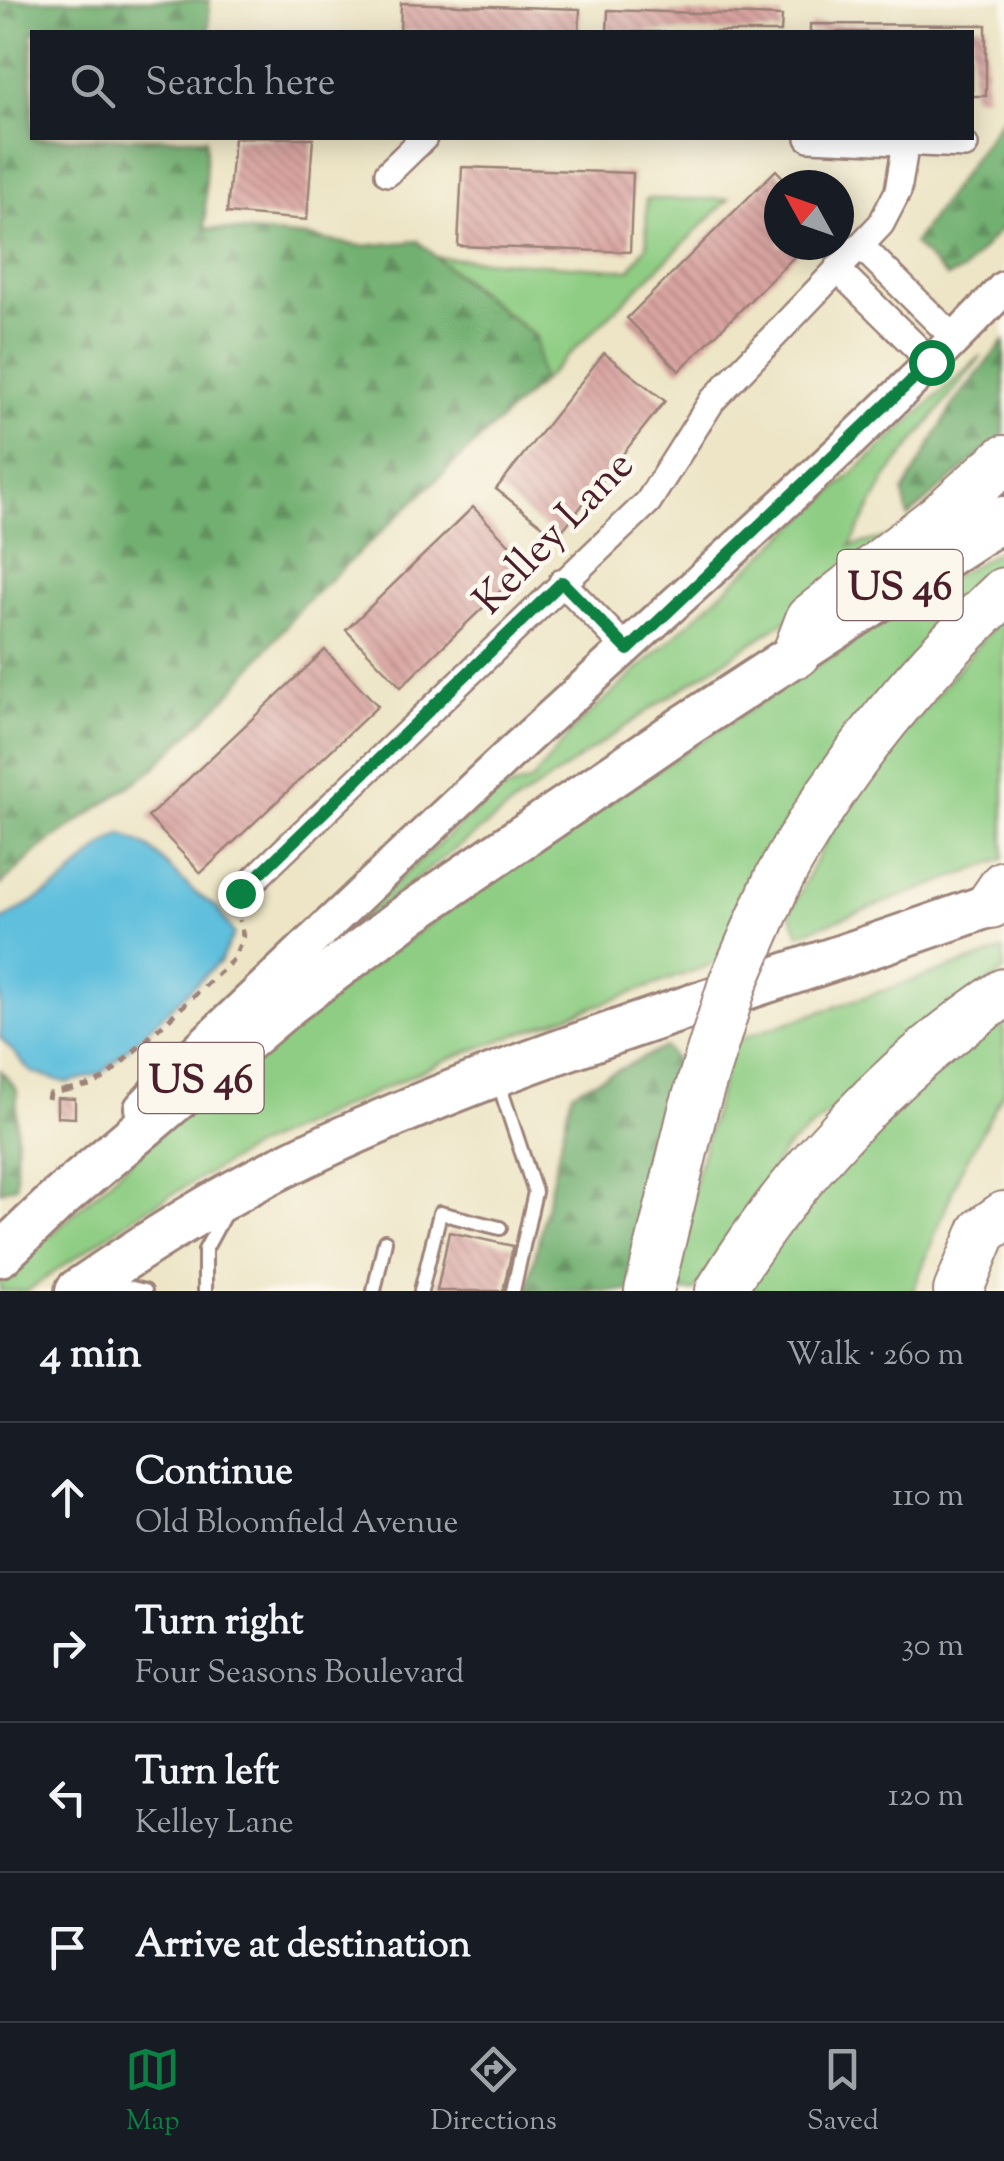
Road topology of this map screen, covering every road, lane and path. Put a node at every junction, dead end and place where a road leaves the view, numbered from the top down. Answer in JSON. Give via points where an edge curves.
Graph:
{"nodes":[{"id":1,"x":422,"y":140,"type":"edge"},
{"id":2,"x":858,"y":140,"type":"edge"},
{"id":3,"x":906,"y":142,"type":"junction"},
{"id":4,"x":965,"y":144,"type":"dead end"},
{"id":5,"x":388,"y":172,"type":"dead end"},
{"id":6,"x":861,"y":246,"type":"junction"},
{"id":7,"x":837,"y":269,"type":"junction"},
{"id":8,"x":1004,"y":288,"type":"edge"},
{"id":9,"x":955,"y":339,"type":"junction"},
{"id":10,"x":931,"y":362,"type":"junction"},
{"id":11,"x":1004,"y":460,"type":"edge"},
{"id":12,"x":1004,"y":518,"type":"edge"},
{"id":13,"x":562,"y":582,"type":"junction"},
{"id":14,"x":1004,"y":592,"type":"edge"},
{"id":15,"x":628,"y":650,"type":"junction"},
{"id":16,"x":797,"y":653,"type":"junction"},
{"id":17,"x":240,"y":893,"type":"dead end"},
{"id":18,"x":1000,"y":896,"type":"edge"},
{"id":19,"x":239,"y":920,"type":"dead end"},
{"id":20,"x":1004,"y":993,"type":"edge"},
{"id":21,"x":496,"y":1074,"type":"junction"},
{"id":22,"x":48,"y":1099,"type":"dead end"},
{"id":23,"x":236,"y":1192,"type":"junction"},
{"id":24,"x":60,"y":1198,"type":"junction"},
{"id":25,"x":1004,"y":1216,"type":"edge"},
{"id":26,"x":500,"y":1228,"type":"dead end"},
{"id":27,"x":385,"y":1241,"type":"dead end"},
{"id":28,"x":0,"y":1254,"type":"edge"},
{"id":29,"x":1004,"y":1255,"type":"edge"},
{"id":30,"x":86,"y":1285,"type":"edge"},
{"id":31,"x":145,"y":1291,"type":"edge"},
{"id":32,"x":205,"y":1291,"type":"edge"},
{"id":33,"x":374,"y":1291,"type":"edge"},
{"id":34,"x":421,"y":1291,"type":"edge"},
{"id":35,"x":513,"y":1291,"type":"edge"},
{"id":36,"x":650,"y":1291,"type":"edge"},
{"id":37,"x":720,"y":1291,"type":"edge"},
{"id":38,"x":958,"y":1291,"type":"edge"},
{"id":39,"x":991,"y":1291,"type":"edge"}],
"edges":[{"from":1,"to":5,"type":"street"},
{"from":2,"to":3,"type":"street"},
{"from":3,"to":4,"type":"street"},
{"from":3,"to":6,"type":"street","name":"Kelley Lane","via":[[892,206]]},
{"from":6,"to":7,"type":"street","name":"Kelley Lane"},
{"from":6,"to":9,"type":"street"},
{"from":7,"to":10,"type":"street"},
{"from":7,"to":13,"type":"street","name":"Kelley Lane","via":[[712,401],[648,502]]},
{"from":8,"to":9,"type":"street"},
{"from":9,"to":10,"type":"street"},
{"from":10,"to":15,"type":"street"},
{"from":11,"to":16,"type":"highway","via":[[810,619]]},
{"from":12,"to":16,"type":"highway","number":"US 46"},
{"from":13,"to":15,"type":"street"},
{"from":13,"to":17,"type":"street","name":"Kelley Lane"},
{"from":14,"to":36,"type":"highway","bridge":true,"via":[[897,701],[778,880],[732,983],[693,1110]]},
{"from":15,"to":24,"type":"street","via":[[184,1062]]},
{"from":16,"to":24,"type":"highway","number":"US 46","via":[[530,830],[290,1003]]},
{"from":18,"to":21,"type":"highway","number":"US 46"},
{"from":19,"to":22,"type":"path","via":[[243,936],[234,959],[105,1078],[66,1094],[52,1091]]},
{"from":20,"to":37,"type":"highway","via":[[918,1059],[857,1117],[800,1179]]},
{"from":21,"to":23,"type":"highway","number":"US 46"},
{"from":21,"to":35,"type":"lane","via":[[535,1192]]},
{"from":23,"to":30,"type":"highway","number":"US 46"},
{"from":23,"to":32,"type":"lane","via":[[206,1250]]},
{"from":24,"to":28,"type":"highway","number":"US 46"},
{"from":25,"to":38,"type":"highway","via":[[983,1231]]},
{"from":26,"to":34,"type":"lane","via":[[440,1214]]},
{"from":27,"to":33,"type":"lane"},
{"from":29,"to":39,"type":"highway"},
{"from":30,"to":31,"type":"lane"}]}
